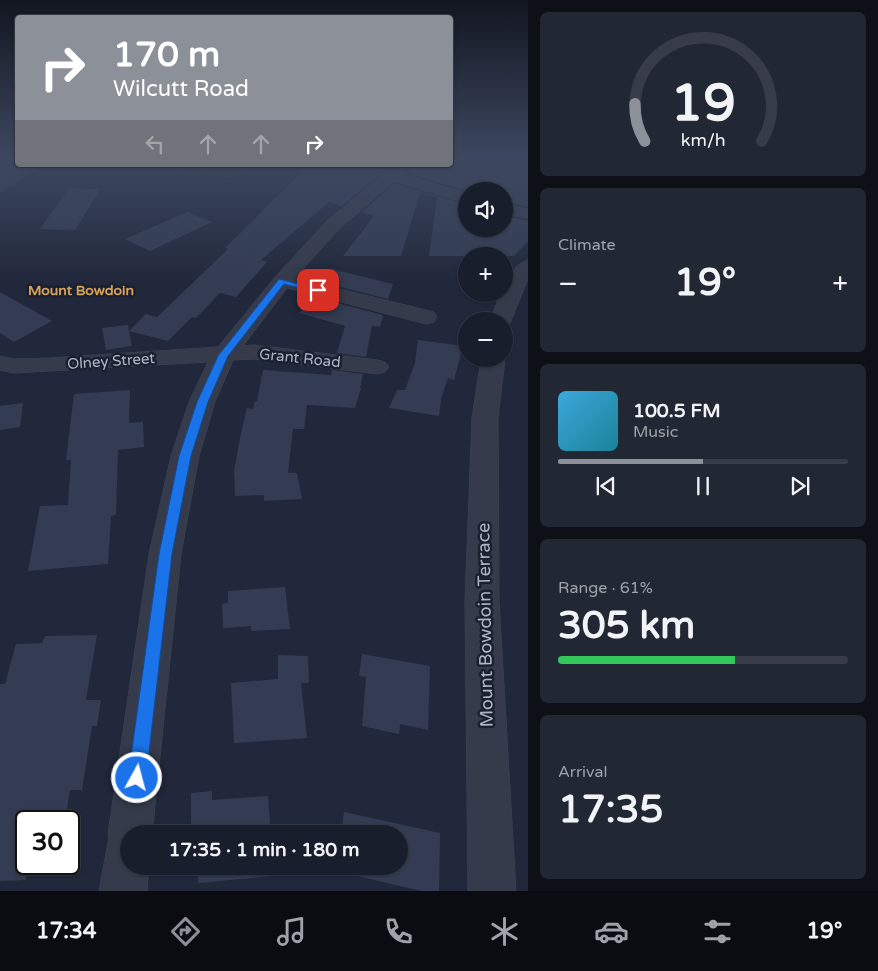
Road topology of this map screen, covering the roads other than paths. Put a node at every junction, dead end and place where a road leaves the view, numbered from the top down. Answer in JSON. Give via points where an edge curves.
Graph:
{"nodes":[{"id":1,"x":361,"y":201,"type":"edge"},
{"id":2,"x":513,"y":210,"type":"edge"},
{"id":3,"x":528,"y":214,"type":"edge"},
{"id":4,"x":528,"y":266,"type":"edge"},
{"id":5,"x":282,"y":281,"type":"junction"},
{"id":6,"x":504,"y":312,"type":"edge"},
{"id":7,"x":426,"y":318,"type":"dead end"},
{"id":8,"x":223,"y":356,"type":"junction"},
{"id":9,"x":0,"y":363,"type":"edge"},
{"id":10,"x":377,"y":366,"type":"dead end"},
{"id":11,"x":492,"y":367,"type":"edge"},
{"id":12,"x":131,"y":825,"type":"edge"},
{"id":13,"x":125,"y":875,"type":"edge"},
{"id":14,"x":123,"y":891,"type":"edge"},
{"id":15,"x":492,"y":891,"type":"edge"}],
"edges":[{"from":1,"to":5,"type":"street","via":[[332,226]]},
{"from":2,"to":3,"type":"street"},
{"from":4,"to":6,"type":"street"},
{"from":5,"to":7,"type":"street"},
{"from":5,"to":8,"type":"street"},
{"from":8,"to":9,"type":"street","name":"Olney Street","via":[[50,365]]},
{"from":8,"to":10,"type":"street","name":"Grant Road","via":[[254,352]]},
{"from":8,"to":12,"type":"street","via":[[202,402],[185,456],[165,554]]},
{"from":11,"to":15,"type":"street","name":"Mount Bowdoin Terrace","via":[[485,418],[482,601]]},
{"from":13,"to":14,"type":"street"}]}
